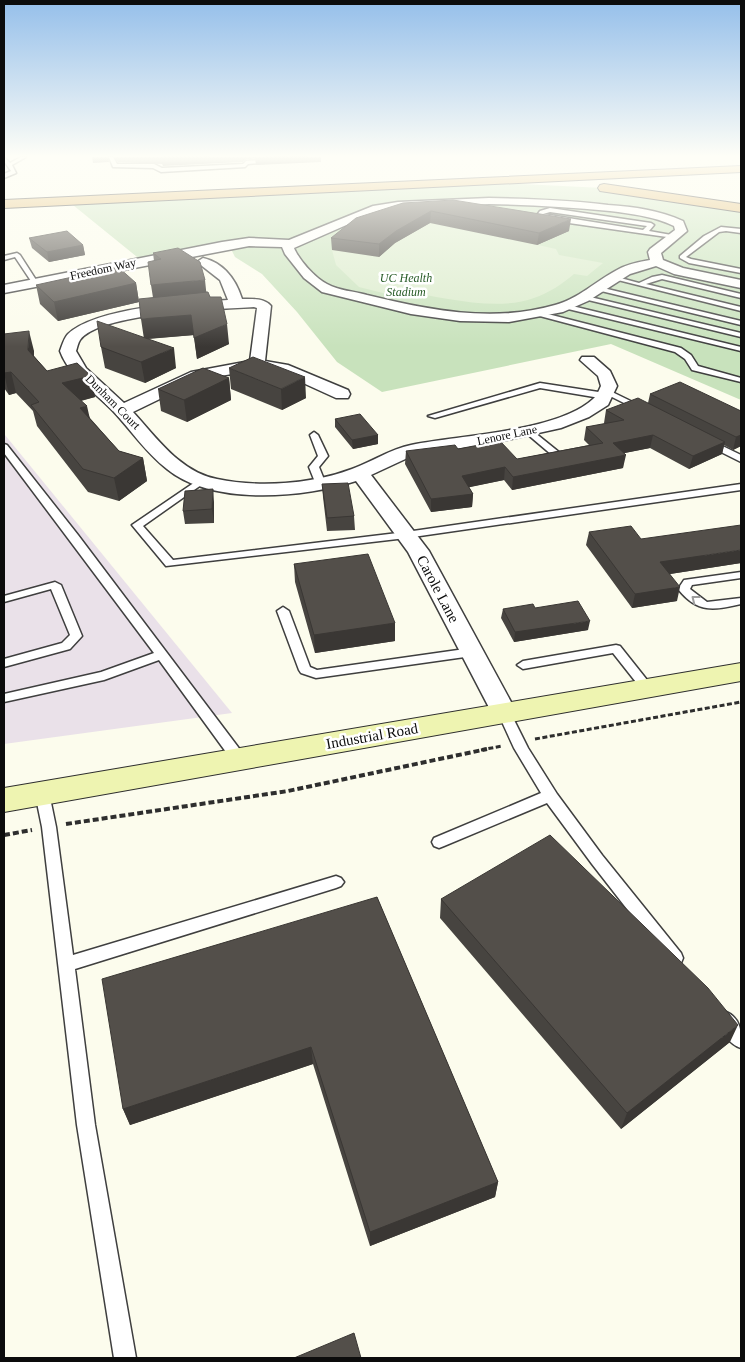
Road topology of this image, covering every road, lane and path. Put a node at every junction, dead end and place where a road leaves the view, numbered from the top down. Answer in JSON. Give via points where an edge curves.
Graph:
{"nodes":[{"id":1,"x":348,"y":221,"type":"edge"},
{"id":2,"x":566,"y":221,"type":"edge"},
{"id":3,"x":621,"y":221,"type":"edge"},
{"id":4,"x":671,"y":221,"type":"edge"},
{"id":5,"x":644,"y":232,"type":"junction"},
{"id":6,"x":741,"y":232,"type":"edge"},
{"id":7,"x":676,"y":238,"type":"junction"},
{"id":8,"x":690,"y":241,"type":"dead end"},
{"id":9,"x":700,"y":243,"type":"junction"},
{"id":10,"x":291,"y":244,"type":"junction"},
{"id":11,"x":4,"y":250,"type":"edge"},
{"id":12,"x":17,"y":255,"type":"junction"},
{"id":13,"x":4,"y":258,"type":"edge"},
{"id":14,"x":203,"y":262,"type":"dead end"},
{"id":15,"x":657,"y":262,"type":"junction"},
{"id":16,"x":741,"y":271,"type":"edge"},
{"id":17,"x":613,"y":278,"type":"junction"},
{"id":18,"x":35,"y":283,"type":"junction"},
{"id":19,"x":741,"y":284,"type":"edge"},
{"id":20,"x":640,"y":285,"type":"junction"},
{"id":21,"x":599,"y":288,"type":"junction"},
{"id":22,"x":4,"y":289,"type":"edge"},
{"id":23,"x":741,"y":296,"type":"edge"},
{"id":24,"x":586,"y":298,"type":"junction"},
{"id":25,"x":236,"y":304,"type":"junction"},
{"id":26,"x":567,"y":306,"type":"junction"},
{"id":27,"x":741,"y":309,"type":"edge"},
{"id":28,"x":538,"y":313,"type":"junction"},
{"id":29,"x":741,"y":323,"type":"edge"},
{"id":30,"x":741,"y":335,"type":"edge"},
{"id":31,"x":741,"y":349,"type":"edge"},
{"id":32,"x":588,"y":360,"type":"dead end"},
{"id":33,"x":257,"y":365,"type":"junction"},
{"id":34,"x":741,"y":380,"type":"edge"},
{"id":35,"x":342,"y":394,"type":"dead end"},
{"id":36,"x":607,"y":394,"type":"junction"},
{"id":37,"x":123,"y":410,"type":"junction"},
{"id":38,"x":652,"y":414,"type":"edge"},
{"id":39,"x":432,"y":416,"type":"dead end"},
{"id":40,"x":529,"y":431,"type":"junction"},
{"id":41,"x":314,"y":435,"type":"dead end"},
{"id":42,"x":697,"y":436,"type":"edge"},
{"id":43,"x":4,"y":446,"type":"edge"},
{"id":44,"x":562,"y":458,"type":"edge"},
{"id":45,"x":741,"y":459,"type":"edge"},
{"id":46,"x":360,"y":473,"type":"junction"},
{"id":47,"x":202,"y":481,"type":"junction"},
{"id":48,"x":320,"y":482,"type":"junction"},
{"id":49,"x":741,"y":487,"type":"edge"},
{"id":50,"x":406,"y":535,"type":"junction"},
{"id":51,"x":741,"y":575,"type":"edge"},
{"id":52,"x":4,"y":598,"type":"edge"},
{"id":53,"x":741,"y":601,"type":"edge"},
{"id":54,"x":283,"y":611,"type":"dead end"},
{"id":55,"x":472,"y":652,"type":"junction"},
{"id":56,"x":161,"y":654,"type":"junction"},
{"id":57,"x":4,"y":663,"type":"edge"},
{"id":58,"x":523,"y":665,"type":"dead end"},
{"id":59,"x":741,"y":672,"type":"edge"},
{"id":60,"x":647,"y":688,"type":"junction"},
{"id":61,"x":4,"y":698,"type":"edge"},
{"id":62,"x":741,"y":702,"type":"edge"},
{"id":63,"x":504,"y":713,"type":"junction"},
{"id":64,"x":549,"y":736,"type":"dead end"},
{"id":65,"x":498,"y":747,"type":"dead end"},
{"id":66,"x":239,"y":759,"type":"junction"},
{"id":67,"x":42,"y":793,"type":"junction"},
{"id":68,"x":549,"y":796,"type":"junction"},
{"id":69,"x":4,"y":800,"type":"edge"},
{"id":70,"x":91,"y":819,"type":"dead end"},
{"id":71,"x":14,"y":833,"type":"dead end"},
{"id":72,"x":4,"y":835,"type":"edge"},
{"id":73,"x":438,"y":842,"type":"dead end"},
{"id":74,"x":336,"y":882,"type":"dead end"},
{"id":75,"x":66,"y":964,"type":"junction"},
{"id":76,"x":685,"y":971,"type":"edge"},
{"id":77,"x":716,"y":1010,"type":"edge"},
{"id":78,"x":741,"y":1040,"type":"edge"},
{"id":79,"x":125,"y":1358,"type":"edge"}],
"edges":[{"from":1,"to":10,"type":"street","name":"Freedom Way"},
{"from":2,"to":5,"type":"lane"},
{"from":3,"to":5,"type":"lane","via":[[651,225]]},
{"from":4,"to":7,"type":"street","name":"Freedom Way","via":[[680,224],[682,230]]},
{"from":5,"to":7,"type":"lane"},
{"from":6,"to":9,"type":"lane","via":[[720,230]]},
{"from":7,"to":15,"type":"street","via":[[654,252]]},
{"from":8,"to":9,"type":"lane"},
{"from":9,"to":16,"type":"lane","via":[[682,257]]},
{"from":10,"to":18,"type":"street","name":"Freedom Way","via":[[249,242],[222,246]]},
{"from":10,"to":28,"type":"street","via":[[289,251],[316,282],[331,290],[430,314],[494,318]]},
{"from":11,"to":12,"type":"lane","via":[[14,250]]},
{"from":12,"to":13,"type":"lane"},
{"from":12,"to":18,"type":"lane"},
{"from":14,"to":25,"type":"street","via":[[229,281]]},
{"from":15,"to":17,"type":"street"},
{"from":15,"to":19,"type":"street","via":[[679,272]]},
{"from":17,"to":20,"type":"lane"},
{"from":17,"to":21,"type":"street"},
{"from":18,"to":22,"type":"street","name":"Freedom Way"},
{"from":20,"to":23,"type":"lane","via":[[662,278]]},
{"from":20,"to":27,"type":"lane"},
{"from":21,"to":24,"type":"street"},
{"from":21,"to":29,"type":"lane"},
{"from":24,"to":26,"type":"street"},
{"from":24,"to":30,"type":"lane"},
{"from":25,"to":33,"type":"street","name":"Dunham Court","via":[[264,306]]},
{"from":25,"to":37,"type":"street","name":"Dunham Court","via":[[131,314],[98,324],[76,336],[70,342],[69,356]]},
{"from":26,"to":28,"type":"street"},
{"from":26,"to":31,"type":"lane"},
{"from":28,"to":34,"type":"lane","via":[[678,350],[695,368]]},
{"from":32,"to":36,"type":"street","via":[[604,373],[608,381]]},
{"from":33,"to":35,"type":"street","via":[[288,370]]},
{"from":33,"to":37,"type":"street","via":[[197,375]]},
{"from":36,"to":38,"type":"lane"},
{"from":36,"to":39,"type":"lane","via":[[540,385]]},
{"from":36,"to":40,"type":"street","name":"Lenore Lane","via":[[598,404],[576,415]]},
{"from":37,"to":47,"type":"street","name":"Dunham Court","via":[[172,463]]},
{"from":40,"to":44,"type":"lane"},
{"from":40,"to":46,"type":"street","name":"Lenore Lane","via":[[409,451]]},
{"from":41,"to":48,"type":"lane","via":[[323,456],[314,467]]},
{"from":42,"to":45,"type":"lane"},
{"from":43,"to":56,"type":"lane"},
{"from":46,"to":48,"type":"street","name":"Dunham Court"},
{"from":46,"to":50,"type":"street","name":"Carole Lane"},
{"from":47,"to":48,"type":"street","name":"Dunham Court","via":[[277,488]]},
{"from":47,"to":50,"type":"lane","via":[[137,525],[170,564]]},
{"from":49,"to":50,"type":"lane"},
{"from":50,"to":55,"type":"street","name":"Carole Lane","via":[[418,551]]},
{"from":53,"to":51,"type":"lane","one_way":true,"via":[[708,606],[696,603],[684,589],[688,582]]},
{"from":52,"to":57,"type":"lane","via":[[55,585],[76,636],[66,646]]},
{"from":54,"to":55,"type":"lane","via":[[305,670],[316,674]]},
{"from":55,"to":63,"type":"street","name":"Carole Lane"},
{"from":56,"to":61,"type":"lane","via":[[104,676]]},
{"from":56,"to":66,"type":"lane"},
{"from":58,"to":60,"type":"lane","via":[[616,649]]},
{"from":59,"to":60,"type":"main road","name":"Industrial Road"},
{"from":60,"to":63,"type":"main road","name":"Industrial Road"},
{"from":62,"to":64,"type":"path"},
{"from":63,"to":66,"type":"main road","name":"Industrial Road"},
{"from":63,"to":68,"type":"lane","via":[[516,743]]},
{"from":65,"to":70,"type":"path","via":[[288,791]]},
{"from":66,"to":67,"type":"main road","name":"Industrial Road"},
{"from":67,"to":69,"type":"main road","name":"Industrial Road"},
{"from":67,"to":75,"type":"lane"},
{"from":68,"to":73,"type":"lane"},
{"from":68,"to":76,"type":"lane"},
{"from":71,"to":72,"type":"path"},
{"from":74,"to":75,"type":"lane"},
{"from":75,"to":79,"type":"lane","via":[[86,1125]]},
{"from":77,"to":78,"type":"lane"}]}
